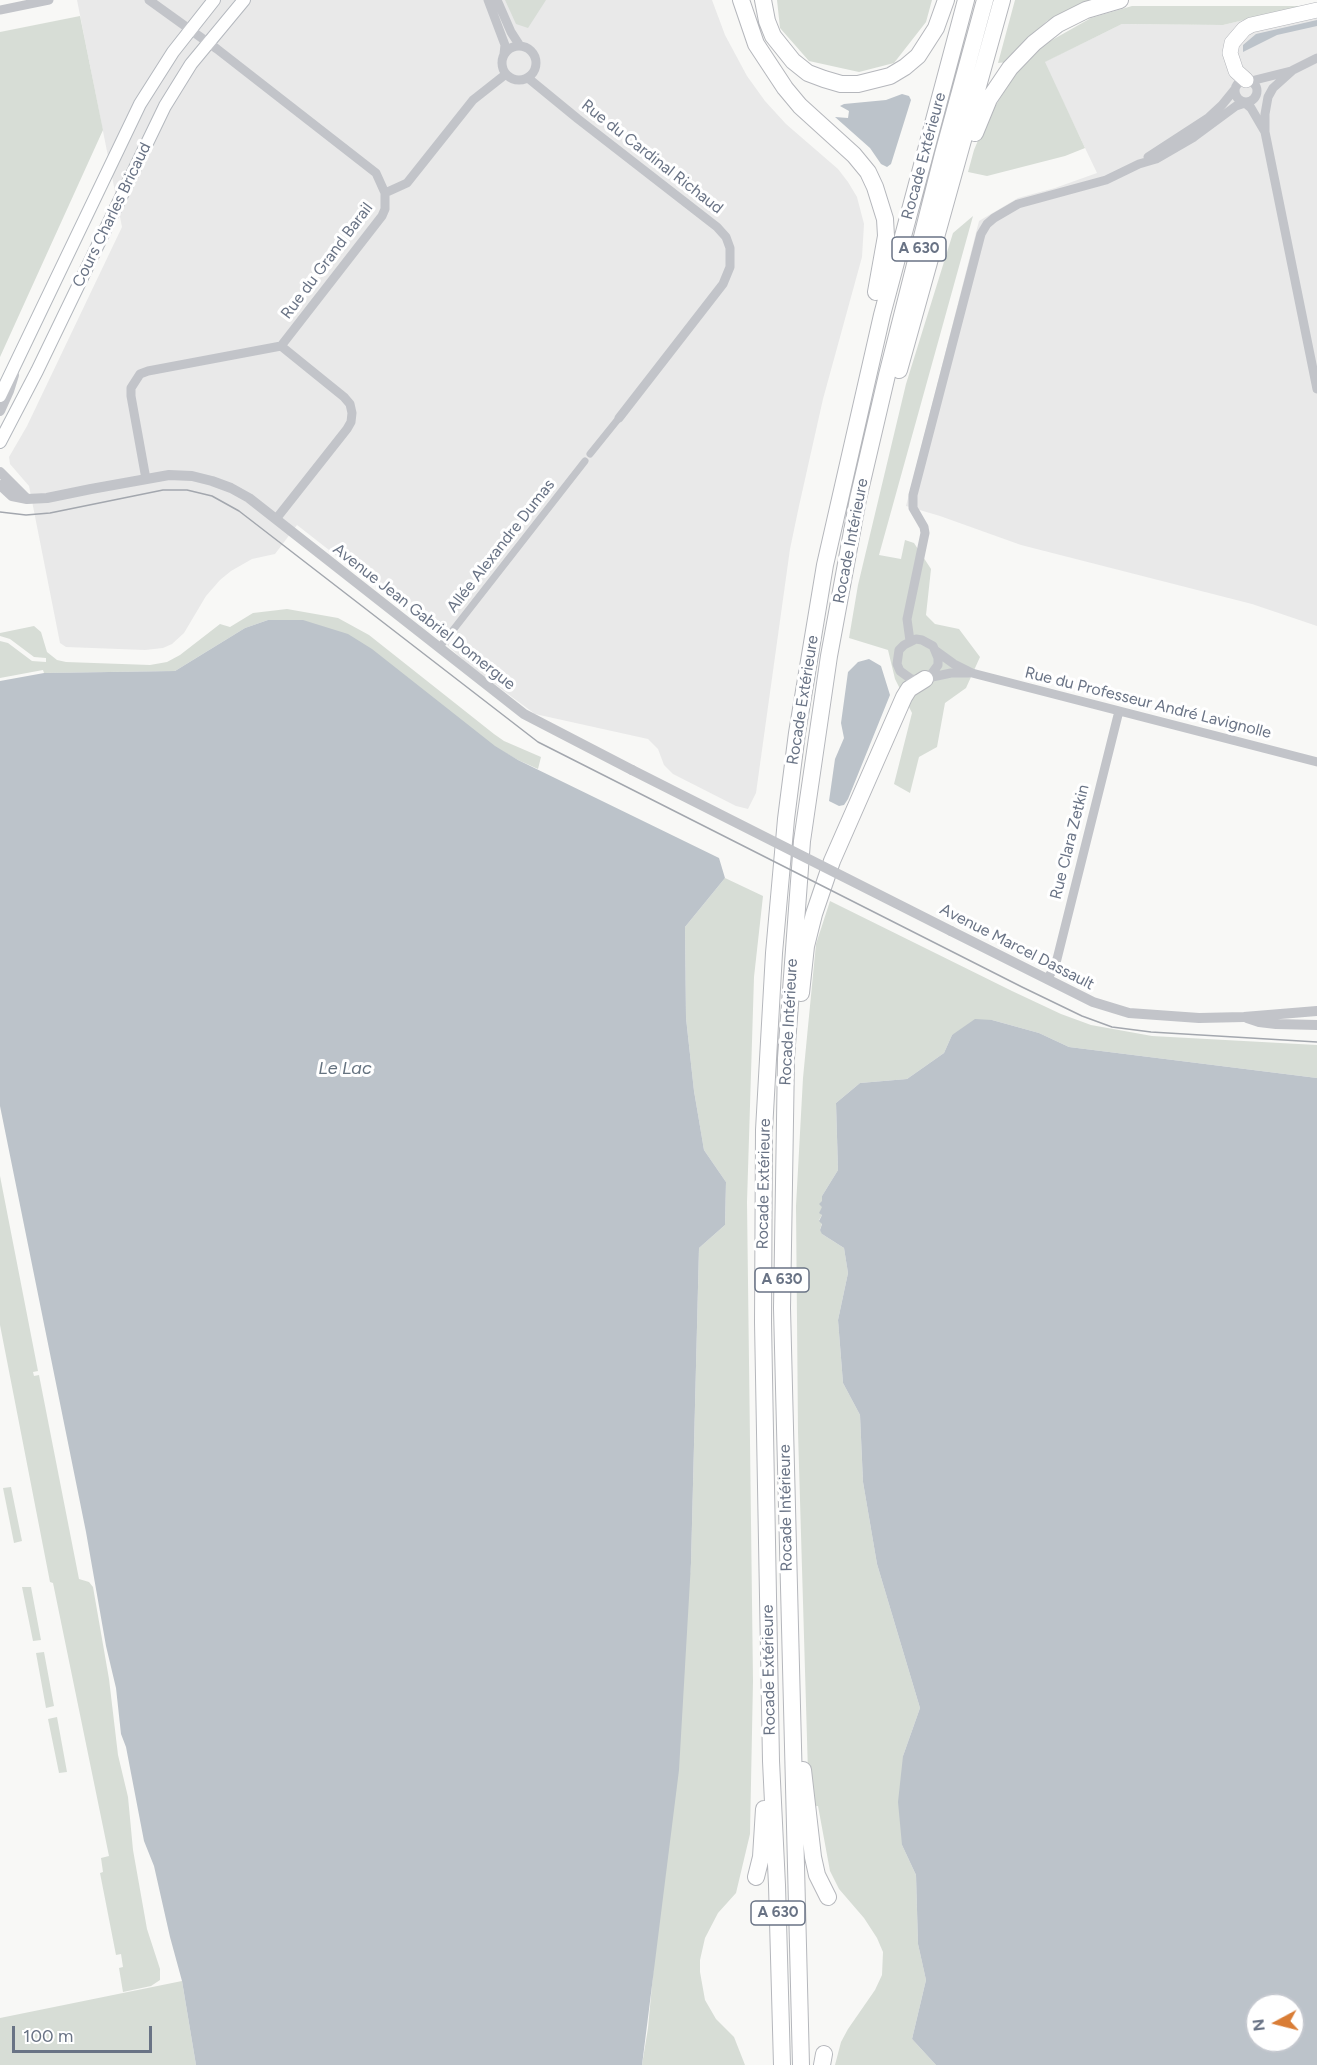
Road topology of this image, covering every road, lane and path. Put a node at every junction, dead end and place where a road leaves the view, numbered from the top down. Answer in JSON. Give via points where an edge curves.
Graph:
{"nodes":[{"id":1,"x":49,"y":0,"type":"edge"},
{"id":2,"x":214,"y":0,"type":"edge"},
{"id":3,"x":244,"y":0,"type":"edge"},
{"id":4,"x":488,"y":0,"type":"edge"},
{"id":5,"x":497,"y":0,"type":"edge"},
{"id":6,"x":741,"y":0,"type":"edge"},
{"id":7,"x":763,"y":0,"type":"edge"},
{"id":8,"x":946,"y":0,"type":"edge"},
{"id":9,"x":966,"y":0,"type":"edge"},
{"id":10,"x":985,"y":0,"type":"edge"},
{"id":11,"x":1002,"y":0,"type":"edge"},
{"id":12,"x":1120,"y":0,"type":"edge"},
{"id":13,"x":155,"y":2,"type":"edge"},
{"id":14,"x":0,"y":10,"type":"edge"},
{"id":15,"x":1317,"y":10,"type":"edge"},
{"id":16,"x":189,"y":30,"type":"junction"},
{"id":17,"x":208,"y":43,"type":"junction"},
{"id":18,"x":520,"y":46,"type":"junction"},
{"id":19,"x":504,"y":54,"type":"junction"},
{"id":20,"x":1317,"y":58,"type":"edge"},
{"id":21,"x":1293,"y":70,"type":"junction"},
{"id":22,"x":506,"y":74,"type":"junction"},
{"id":23,"x":528,"y":78,"type":"junction"},
{"id":24,"x":1244,"y":84,"type":"junction"},
{"id":25,"x":1245,"y":103,"type":"junction"},
{"id":26,"x":1265,"y":132,"type":"junction"},
{"id":27,"x":1139,"y":164,"type":"junction"},
{"id":28,"x":386,"y":193,"type":"junction"},
{"id":29,"x":928,"y":270,"type":"junction"},
{"id":30,"x":281,"y":346,"type":"junction"},
{"id":31,"x":20,"y":357,"type":"junction"},
{"id":32,"x":1317,"y":389,"type":"edge"},
{"id":33,"x":0,"y":396,"type":"edge"},
{"id":34,"x":0,"y":411,"type":"edge"},
{"id":35,"x":619,"y":418,"type":"joint"},
{"id":36,"x":0,"y":442,"type":"edge"},
{"id":37,"x":0,"y":472,"type":"edge"},
{"id":38,"x":146,"y":479,"type":"junction"},
{"id":39,"x":0,"y":485,"type":"edge"},
{"id":40,"x":840,"y":494,"type":"junction"},
{"id":41,"x":27,"y":499,"type":"junction"},
{"id":42,"x":858,"y":499,"type":"junction"},
{"id":43,"x":276,"y":519,"type":"junction"},
{"id":44,"x":910,"y":641,"type":"junction"},
{"id":45,"x":439,"y":648,"type":"junction"},
{"id":46,"x":936,"y":651,"type":"junction"},
{"id":47,"x":972,"y":673,"type":"junction"},
{"id":48,"x":927,"y":678,"type":"junction"},
{"id":49,"x":1119,"y":711,"type":"junction"},
{"id":50,"x":1317,"y":762,"type":"edge"},
{"id":51,"x":791,"y":850,"type":"joint"},
{"id":52,"x":1047,"y":979,"type":"junction"},
{"id":53,"x":1317,"y":1011,"type":"edge"},
{"id":54,"x":1244,"y":1017,"type":"junction"},
{"id":55,"x":1317,"y":1018,"type":"edge"},
{"id":56,"x":1317,"y":1025,"type":"edge"},
{"id":57,"x":783,"y":1194,"type":"junction"},
{"id":58,"x":790,"y":1667,"type":"junction"},
{"id":59,"x":771,"y":1761,"type":"junction"},
{"id":60,"x":756,"y":1877,"type":"dead end"},
{"id":61,"x":828,"y":1897,"type":"dead end"},
{"id":62,"x":782,"y":2065,"type":"edge"},
{"id":63,"x":801,"y":2065,"type":"edge"}],
"edges":[{"from":1,"to":14,"type":"street"},
{"from":2,"to":16,"type":"main road","name":"Cours Charles Bricaud"},
{"from":3,"to":17,"type":"main road","name":"Cours Charles Bricaud"},
{"from":4,"to":19,"type":"street","via":[[505,45]]},
{"from":5,"to":18,"type":"street"},
{"from":6,"to":40,"type":"highway","via":[[756,44],[766,60],[800,106],[868,172],[885,219],[885,252]]},
{"from":7,"to":8,"type":"highway","via":[[773,36],[793,61],[824,79],[858,84],[890,76],[918,56],[936,28]]},
{"from":9,"to":40,"type":"highway","name":"Rocade Extérieure","number":"A 630","via":[[882,315]]},
{"from":10,"to":42,"type":"highway","name":"Rocade Intérieure","number":"A 630"},
{"from":11,"to":29,"type":"highway"},
{"from":12,"to":29,"type":"highway","via":[[1058,24],[1010,68],[989,99],[974,134]]},
{"from":13,"to":16,"type":"street","name":"Rue du Grand Barail"},
{"from":15,"to":24,"type":"highway","via":[[1244,29],[1232,43],[1230,53]]},
{"from":16,"to":17,"type":"street","name":"Rue du Grand Barail"},
{"from":16,"to":31,"type":"main road","name":"Cours Charles Bricaud","via":[[140,104]]},
{"from":17,"to":28,"type":"street","name":"Rue du Grand Barail","via":[[376,173]]},
{"from":17,"to":36,"type":"main road","name":"Cours Charles Bricaud","via":[[160,116]]},
{"from":18,"to":19,"type":"street","via":[[511,47]]},
{"from":18,"to":23,"type":"street","via":[[529,49],[535,58],[535,69]]},
{"from":19,"to":22,"type":"street","via":[[501,65]]},
{"from":20,"to":21,"type":"street"},
{"from":21,"to":24,"type":"street"},
{"from":21,"to":26,"type":"street","via":[[1268,97]]},
{"from":22,"to":23,"type":"street","via":[[519,80]]},
{"from":22,"to":28,"type":"street","via":[[473,100],[407,183]]},
{"from":23,"to":35,"type":"street","name":"Rue du Cardinal Richaud","via":[[717,227],[730,248],[730,267],[723,284]]},
{"from":24,"to":25,"type":"street","via":[[1236,97]]},
{"from":24,"to":25,"type":"street","via":[[1257,87],[1253,101]]},
{"from":24,"to":27,"type":"street","via":[[1208,118]]},
{"from":25,"to":26,"type":"street"},
{"from":25,"to":27,"type":"street","via":[[1175,149]]},
{"from":26,"to":32,"type":"street"},
{"from":27,"to":44,"type":"street","via":[[1106,180],[1018,204],[994,218],[981,234],[913,495],[913,508],[925,533],[907,619]]},
{"from":28,"to":30,"type":"street","name":"Rue du Grand Barail","via":[[382,216]]},
{"from":29,"to":42,"type":"highway"},
{"from":30,"to":38,"type":"street","via":[[140,374],[131,388],[131,396]]},
{"from":30,"to":43,"type":"street","via":[[344,397],[352,413],[346,429]]},
{"from":31,"to":33,"type":"main road","name":"Cours Charles Bricaud"},
{"from":31,"to":34,"type":"street"},
{"from":35,"to":45,"type":"street","name":"Allée Alexandre Dumas"},
{"from":37,"to":41,"type":"street"},
{"from":38,"to":41,"type":"street","name":"Avenue Jean Gabriel Domergue"},
{"from":38,"to":43,"type":"street","name":"Avenue Jean Gabriel Domergue","via":[[176,475],[212,481],[249,498]]},
{"from":39,"to":41,"type":"street","via":[[12,496]]},
{"from":40,"to":59,"type":"highway","name":"Rocade Extérieure","number":"A 630","via":[[797,733],[768,1039],[763,1247]]},
{"from":42,"to":57,"type":"highway","name":"Rocade Intérieure","number":"A 630","via":[[829,656],[802,841],[789,1002]]},
{"from":43,"to":45,"type":"street","name":"Avenue Jean Gabriel Domergue"},
{"from":44,"to":46,"type":"street","via":[[928,642]]},
{"from":44,"to":48,"type":"street","via":[[899,650],[897,664],[911,679]]},
{"from":45,"to":51,"type":"street","name":"Avenue Jean Gabriel Domergue","bridge":true,"via":[[524,714]]},
{"from":46,"to":47,"type":"street","name":"Rue du Professeur André Lavignolle"},
{"from":46,"to":48,"type":"street","via":[[938,665]]},
{"from":47,"to":48,"type":"street","name":"Rue du Professeur André Lavignolle"},
{"from":47,"to":49,"type":"street","name":"Rue du Professeur André Lavignolle"},
{"from":48,"to":57,"type":"highway","via":[[909,689],[897,711],[813,914],[802,976]]},
{"from":49,"to":50,"type":"street","name":"Rue du Professeur André Lavignolle"},
{"from":49,"to":52,"type":"street","name":"Rue Clara Zetkin","via":[[1054,967]]},
{"from":51,"to":52,"type":"street","name":"Avenue Marcel Dassault","bridge":true},
{"from":52,"to":54,"type":"street","name":"Avenue Marcel Dassault","via":[[1093,1002],[1130,1013]]},
{"from":53,"to":54,"type":"street","name":"Avenue Marcel Dassault"},
{"from":54,"to":55,"type":"street","name":"Avenue Marcel Dassault"},
{"from":54,"to":56,"type":"street","name":"Avenue Marcel Dassault","via":[[1259,1022]]},
{"from":57,"to":58,"type":"highway","name":"Rocade Intérieure","number":"A 630","via":[[783,1402]]},
{"from":58,"to":61,"type":"highway","via":[[810,1839],[818,1875]]},
{"from":58,"to":63,"type":"highway","name":"Rocade Intérieure","number":"A 630"},
{"from":59,"to":60,"type":"highway","via":[[764,1781],[763,1831]]},
{"from":59,"to":62,"type":"highway","name":"Rocade Extérieure","number":"A 630"}]}
